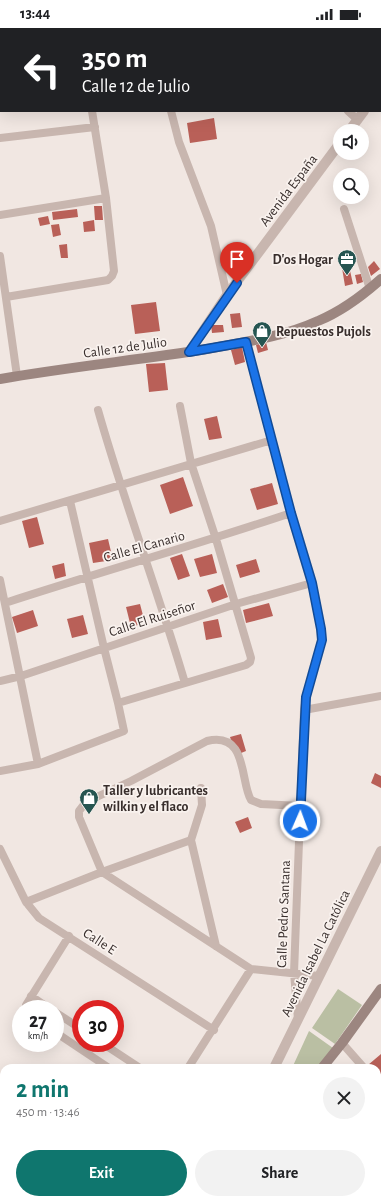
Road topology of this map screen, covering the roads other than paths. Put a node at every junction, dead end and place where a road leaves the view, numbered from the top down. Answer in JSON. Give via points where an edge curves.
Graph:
{"nodes":[{"id":1,"x":92,"y":112,"type":"edge"},
{"id":2,"x":171,"y":112,"type":"edge"},
{"id":3,"x":349,"y":112,"type":"edge"},
{"id":4,"x":363,"y":112,"type":"edge"},
{"id":5,"x":358,"y":120,"type":"junction"},
{"id":6,"x":355,"y":124,"type":"edge"},
{"id":7,"x":95,"y":127,"type":"junction"},
{"id":8,"x":0,"y":138,"type":"edge"},
{"id":9,"x":333,"y":152,"type":"edge"},
{"id":10,"x":106,"y":198,"type":"junction"},
{"id":11,"x":344,"y":209,"type":"dead end"},
{"id":12,"x":0,"y":215,"type":"edge"},
{"id":13,"x":0,"y":256,"type":"edge"},
{"id":14,"x":381,"y":279,"type":"edge"},
{"id":15,"x":370,"y":289,"type":"junction"},
{"id":16,"x":227,"y":295,"type":"junction"},
{"id":17,"x":6,"y":297,"type":"junction"},
{"id":18,"x":246,"y":342,"type":"junction"},
{"id":19,"x":189,"y":352,"type":"junction"},
{"id":20,"x":17,"y":376,"type":"junction"},
{"id":21,"x":0,"y":379,"type":"edge"},
{"id":22,"x":180,"y":406,"type":"dead end"},
{"id":23,"x":98,"y":410,"type":"dead end"},
{"id":24,"x":272,"y":440,"type":"junction"},
{"id":25,"x":191,"y":464,"type":"junction"},
{"id":26,"x":120,"y":486,"type":"junction"},
{"id":27,"x":70,"y":501,"type":"junction"},
{"id":28,"x":291,"y":513,"type":"junction"},
{"id":29,"x":0,"y":521,"type":"edge"},
{"id":30,"x":216,"y":539,"type":"junction"},
{"id":31,"x":145,"y":559,"type":"junction"},
{"id":32,"x":87,"y":576,"type":"junction"},
{"id":33,"x":0,"y":580,"type":"edge"},
{"id":34,"x":312,"y":583,"type":"junction"},
{"id":35,"x":5,"y":603,"type":"junction"},
{"id":36,"x":236,"y":604,"type":"junction"},
{"id":37,"x":3,"y":613,"type":"edge"},
{"id":38,"x":168,"y":627,"type":"junction"},
{"id":39,"x":104,"y":648,"type":"junction"},
{"id":40,"x":21,"y":676,"type":"junction"},
{"id":41,"x":0,"y":681,"type":"edge"},
{"id":42,"x":185,"y":683,"type":"junction"},
{"id":43,"x":381,"y":696,"type":"edge"},
{"id":44,"x":118,"y":703,"type":"junction"},
{"id":45,"x":304,"y":710,"type":"junction"},
{"id":46,"x":38,"y":764,"type":"junction"},
{"id":47,"x":0,"y":771,"type":"edge"},
{"id":48,"x":201,"y":788,"type":"dead end"},
{"id":49,"x":301,"y":806,"type":"junction"},
{"id":50,"x":192,"y":840,"type":"junction"},
{"id":51,"x":0,"y":849,"type":"edge"},
{"id":52,"x":381,"y":851,"type":"edge"},
{"id":53,"x":102,"y":872,"type":"junction"},
{"id":54,"x":26,"y":902,"type":"junction"},
{"id":55,"x":69,"y":936,"type":"junction"},
{"id":56,"x":216,"y":946,"type":"junction"},
{"id":57,"x":251,"y":969,"type":"junction"},
{"id":58,"x":294,"y":973,"type":"junction"},
{"id":59,"x":319,"y":976,"type":"junction"},
{"id":60,"x":381,"y":989,"type":"edge"},
{"id":61,"x":31,"y":996,"type":"junction"},
{"id":62,"x":29,"y":1000,"type":"edge"},
{"id":63,"x":37,"y":1000,"type":"edge"},
{"id":64,"x":298,"y":1020,"type":"junction"},
{"id":65,"x":214,"y":1030,"type":"junction"},
{"id":66,"x":64,"y":1038,"type":"edge"},
{"id":67,"x":342,"y":1043,"type":"junction"},
{"id":68,"x":116,"y":1052,"type":"edge"},
{"id":69,"x":103,"y":1064,"type":"edge"},
{"id":70,"x":134,"y":1064,"type":"edge"},
{"id":71,"x":191,"y":1064,"type":"edge"},
{"id":72,"x":276,"y":1064,"type":"edge"},
{"id":73,"x":325,"y":1064,"type":"edge"},
{"id":74,"x":360,"y":1064,"type":"edge"}],
"edges":[{"from":1,"to":7,"type":"street"},
{"from":2,"to":16,"type":"street","via":[[179,142],[211,226]]},
{"from":3,"to":5,"type":"street"},
{"from":4,"to":5,"type":"street"},
{"from":5,"to":6,"type":"street"},
{"from":7,"to":8,"type":"street"},
{"from":7,"to":10,"type":"street"},
{"from":9,"to":16,"type":"street","name":"Avenida España"},
{"from":10,"to":12,"type":"street"},
{"from":10,"to":17,"type":"street","via":[[114,271],[108,280]]},
{"from":11,"to":15,"type":"street"},
{"from":13,"to":17,"type":"street"},
{"from":14,"to":15,"type":"main road","name":"Calle 12 de Julio"},
{"from":15,"to":18,"type":"main road","name":"Calle 12 de Julio","via":[[354,302],[318,321],[275,336]]},
{"from":16,"to":19,"type":"street","name":"Avenida España"},
{"from":17,"to":20,"type":"street"},
{"from":18,"to":19,"type":"main road","name":"Calle 12 de Julio"},
{"from":18,"to":24,"type":"street","name":"Calle Pedro Santana"},
{"from":19,"to":20,"type":"main road","name":"Calle 12 de Julio"},
{"from":20,"to":21,"type":"main road","name":"Calle 12 de Julio"},
{"from":22,"to":25,"type":"street"},
{"from":23,"to":26,"type":"street"},
{"from":24,"to":25,"type":"street"},
{"from":24,"to":28,"type":"street","name":"Calle Pedro Santana"},
{"from":25,"to":26,"type":"street"},
{"from":25,"to":30,"type":"street"},
{"from":26,"to":27,"type":"street"},
{"from":26,"to":31,"type":"street"},
{"from":27,"to":29,"type":"street"},
{"from":27,"to":32,"type":"street"},
{"from":28,"to":30,"type":"street","name":"Calle El Canario"},
{"from":28,"to":34,"type":"street","name":"Calle Pedro Santana"},
{"from":30,"to":31,"type":"street","name":"Calle El Canario"},
{"from":30,"to":36,"type":"street"},
{"from":31,"to":32,"type":"street","name":"Calle El Canario"},
{"from":31,"to":38,"type":"street"},
{"from":32,"to":35,"type":"street","name":"Calle El Canario"},
{"from":32,"to":39,"type":"street"},
{"from":33,"to":35,"type":"street"},
{"from":34,"to":36,"type":"street","name":"Calle El Ruiseñor"},
{"from":34,"to":45,"type":"street","name":"Calle Pedro Santana","via":[[322,640]]},
{"from":35,"to":37,"type":"street"},
{"from":36,"to":38,"type":"street","name":"Calle El Ruiseñor"},
{"from":36,"to":42,"type":"street","via":[[250,662]]},
{"from":37,"to":40,"type":"street"},
{"from":38,"to":39,"type":"street","name":"Calle El Ruiseñor"},
{"from":38,"to":42,"type":"street"},
{"from":39,"to":40,"type":"street","name":"Calle El Ruiseñor"},
{"from":39,"to":44,"type":"street"},
{"from":40,"to":41,"type":"street","name":"Calle El Ruiseñor"},
{"from":40,"to":46,"type":"street"},
{"from":42,"to":44,"type":"street"},
{"from":43,"to":45,"type":"street"},
{"from":44,"to":46,"type":"street","via":[[124,731]]},
{"from":45,"to":49,"type":"street","name":"Calle Pedro Santana"},
{"from":46,"to":47,"type":"street"},
{"from":48,"to":50,"type":"street","via":[[202,805]]},
{"from":49,"to":53,"type":"street","via":[[255,803],[248,796],[242,762],[238,754],[224,741],[207,741],[82,806],[79,811],[80,823]]},
{"from":49,"to":58,"type":"street","name":"Calle Pedro Santana"},
{"from":50,"to":53,"type":"street"},
{"from":50,"to":56,"type":"street"},
{"from":51,"to":54,"type":"street","name":"Calle E"},
{"from":52,"to":59,"type":"street","name":"Avenida Isabel La Católica"},
{"from":53,"to":54,"type":"street"},
{"from":53,"to":56,"type":"street"},
{"from":54,"to":55,"type":"street","name":"Calle E","via":[[39,918]]},
{"from":55,"to":61,"type":"street"},
{"from":55,"to":65,"type":"street","name":"Calle E"},
{"from":56,"to":57,"type":"street"},
{"from":57,"to":58,"type":"street"},
{"from":57,"to":65,"type":"street"},
{"from":58,"to":59,"type":"street"},
{"from":58,"to":64,"type":"street","name":"Calle Pedro Santana"},
{"from":59,"to":64,"type":"street","name":"Avenida Isabel La Católica"},
{"from":60,"to":67,"type":"main road"},
{"from":61,"to":62,"type":"street"},
{"from":61,"to":63,"type":"street"},
{"from":64,"to":72,"type":"street","name":"Avenida Isabel La Católica"},
{"from":65,"to":71,"type":"street"},
{"from":66,"to":69,"type":"street"},
{"from":67,"to":73,"type":"main road"},
{"from":67,"to":74,"type":"street"},
{"from":68,"to":70,"type":"street"}]}
